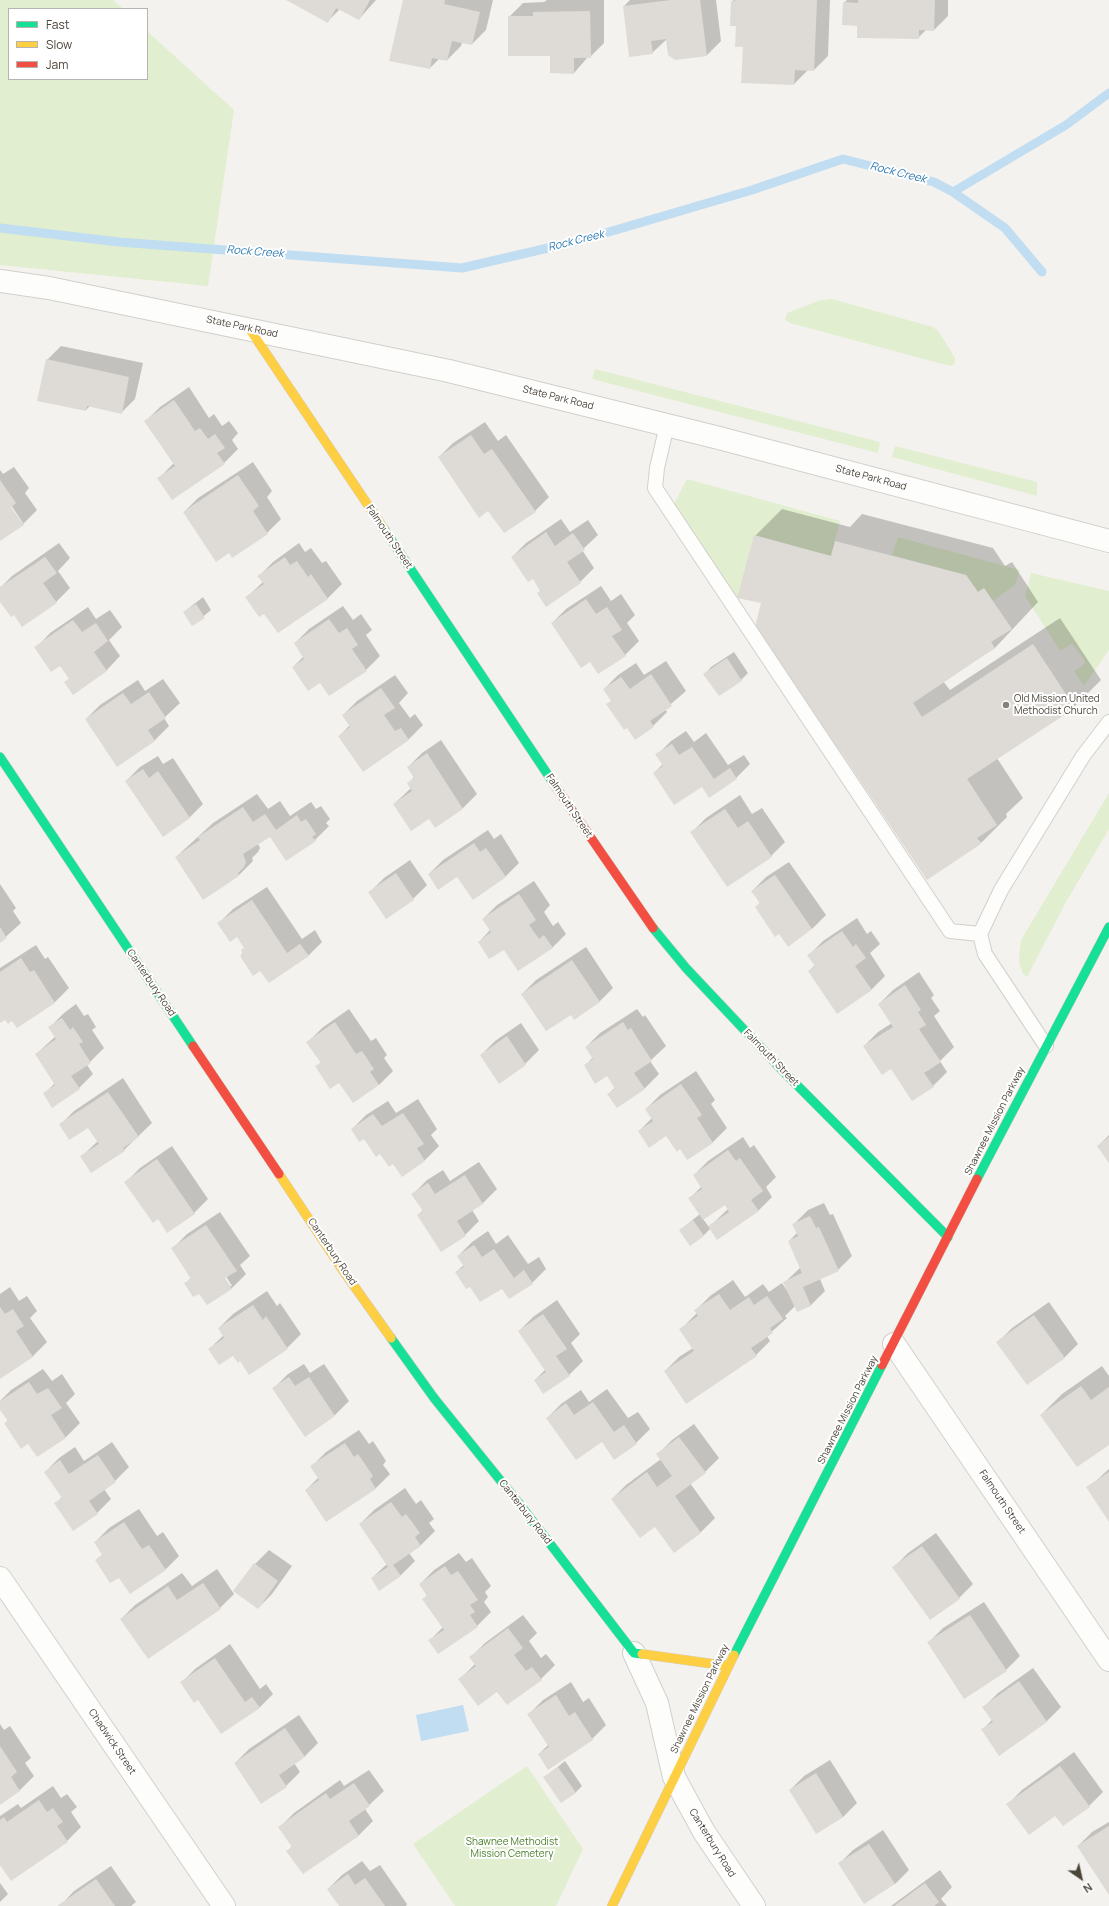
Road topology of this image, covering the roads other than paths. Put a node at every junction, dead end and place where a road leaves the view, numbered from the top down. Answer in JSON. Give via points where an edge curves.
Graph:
{"nodes":[{"id":1,"x":0,"y":281,"type":"edge"},
{"id":2,"x":249,"y":328,"type":"junction"},
{"id":3,"x":667,"y":425,"type":"junction"},
{"id":4,"x":1109,"y":541,"type":"edge"},
{"id":5,"x":1109,"y":722,"type":"edge"},
{"id":6,"x":0,"y":757,"type":"edge"},
{"id":7,"x":1109,"y":927,"type":"edge"},
{"id":8,"x":980,"y":934,"type":"junction"},
{"id":9,"x":1046,"y":1046,"type":"junction"},
{"id":10,"x":948,"y":1237,"type":"junction"},
{"id":11,"x":894,"y":1344,"type":"junction"},
{"id":12,"x":0,"y":1578,"type":"edge"},
{"id":13,"x":634,"y":1653,"type":"junction"},
{"id":14,"x":1109,"y":1660,"type":"edge"},
{"id":15,"x":728,"y":1666,"type":"junction"},
{"id":16,"x":674,"y":1778,"type":"junction"},
{"id":17,"x":224,"y":1906,"type":"edge"},
{"id":18,"x":612,"y":1906,"type":"edge"},
{"id":19,"x":754,"y":1906,"type":"edge"}],
"edges":[{"from":1,"to":2,"type":"street","name":"State Park Road","via":[[49,288]]},
{"from":2,"to":3,"type":"street","name":"State Park Road","via":[[449,371]]},
{"from":2,"to":10,"type":"main road","name":"Falmouth Street","via":[[653,928],[686,968],[784,1072]]},
{"from":3,"to":4,"type":"street","name":"State Park Road"},
{"from":3,"to":8,"type":"lane","via":[[655,488],[950,931]]},
{"from":5,"to":8,"type":"lane","via":[[1083,756],[1001,890]]},
{"from":6,"to":13,"type":"main road","name":"Canterbury Road","via":[[347,1275],[434,1398]]},
{"from":7,"to":9,"type":"main road","name":"Shawnee Mission Parkway"},
{"from":8,"to":9,"type":"lane","via":[[985,954]]},
{"from":9,"to":10,"type":"main road","name":"Shawnee Mission Parkway"},
{"from":10,"to":11,"type":"main road","name":"Shawnee Mission Parkway"},
{"from":11,"to":14,"type":"street","name":"Falmouth Street"},
{"from":11,"to":15,"type":"main road","name":"Shawnee Mission Parkway"},
{"from":12,"to":17,"type":"street","name":"Chadwick Street"},
{"from":13,"to":15,"type":"main road"},
{"from":13,"to":16,"type":"street","name":"Canterbury Road","via":[[657,1703]]},
{"from":15,"to":16,"type":"main road","name":"Shawnee Mission Parkway"},
{"from":16,"to":18,"type":"main road","name":"Shawnee Mission Parkway"},
{"from":16,"to":19,"type":"street","name":"Canterbury Road","via":[[704,1832]]}]}
